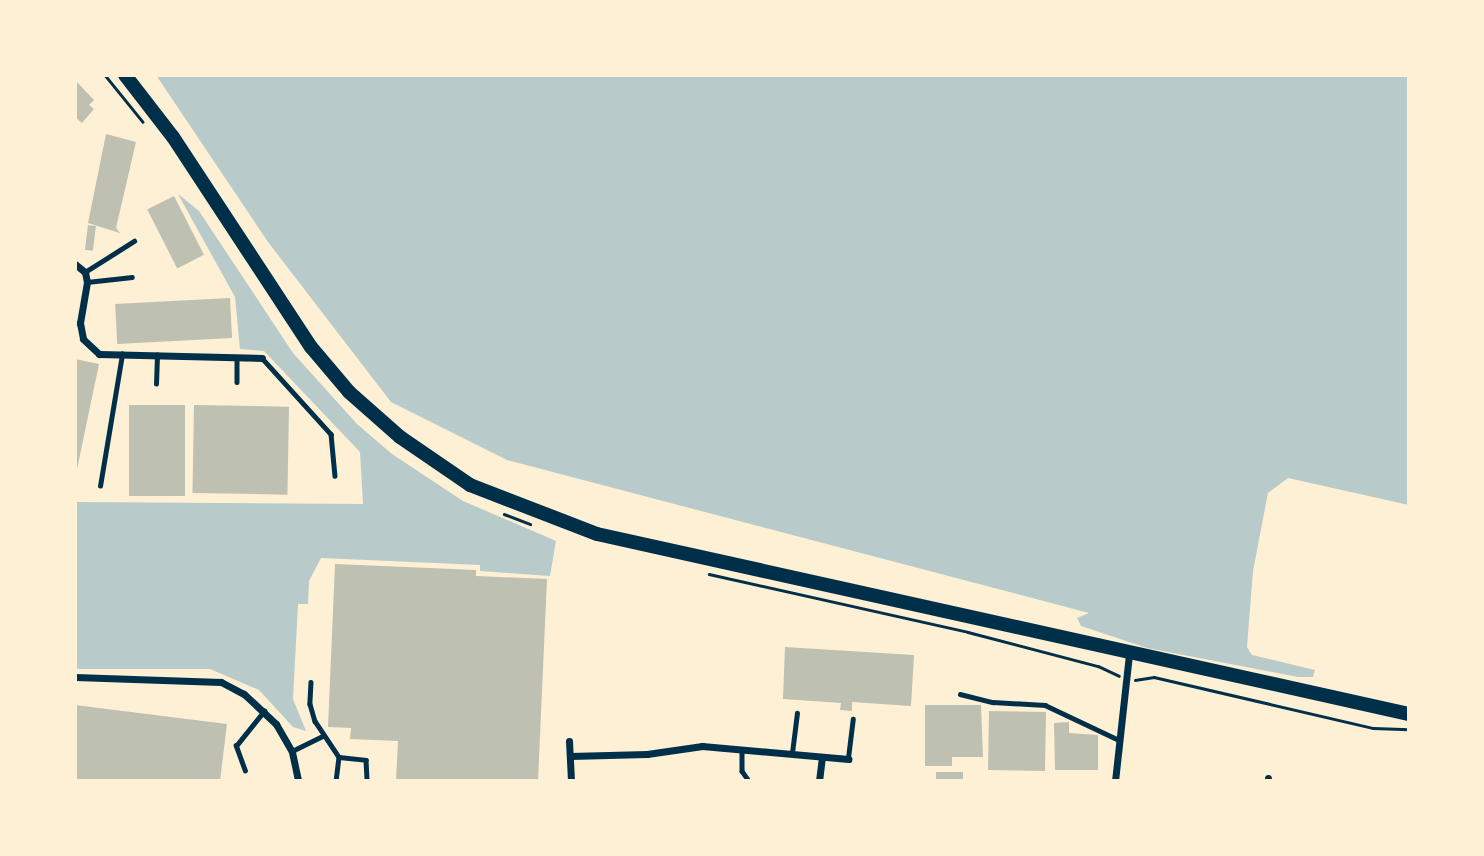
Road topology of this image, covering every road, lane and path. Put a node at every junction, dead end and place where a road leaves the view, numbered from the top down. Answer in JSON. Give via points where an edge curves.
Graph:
{"nodes":[{"id":1,"x":105,"y":75,"type":"edge"},
{"id":2,"x":125,"y":75,"type":"edge"},
{"id":3,"x":145,"y":125,"type":"dead end"},
{"id":4,"x":134,"y":241,"type":"dead end"},
{"id":5,"x":75,"y":264,"type":"edge"},
{"id":6,"x":85,"y":272,"type":"junction"},
{"id":7,"x":132,"y":277,"type":"dead end"},
{"id":8,"x":87,"y":282,"type":"junction"},
{"id":9,"x":122,"y":354,"type":"junction"},
{"id":10,"x":157,"y":355,"type":"junction"},
{"id":11,"x":237,"y":356,"type":"junction"},
{"id":12,"x":262,"y":358,"type":"joint"},
{"id":13,"x":237,"y":382,"type":"dead end"},
{"id":14,"x":156,"y":384,"type":"dead end"},
{"id":15,"x":335,"y":476,"type":"dead end"},
{"id":16,"x":100,"y":486,"type":"dead end"},
{"id":17,"x":493,"y":508,"type":"dead end"},
{"id":18,"x":538,"y":527,"type":"dead end"},
{"id":19,"x":705,"y":573,"type":"dead end"},
{"id":20,"x":1129,"y":655,"type":"junction"},
{"id":21,"x":75,"y":677,"type":"edge"},
{"id":22,"x":1126,"y":678,"type":"junction"},
{"id":23,"x":311,"y":682,"type":"dead end"},
{"id":24,"x":960,"y":694,"type":"dead end"},
{"id":25,"x":265,"y":710,"type":"junction"},
{"id":26,"x":797,"y":713,"type":"dead end"},
{"id":27,"x":1409,"y":714,"type":"edge"},
{"id":28,"x":853,"y":719,"type":"dead end"},
{"id":29,"x":1409,"y":729,"type":"edge"},
{"id":30,"x":323,"y":736,"type":"junction"},
{"id":31,"x":1119,"y":740,"type":"junction"},
{"id":32,"x":569,"y":741,"type":"dead end"},
{"id":33,"x":742,"y":749,"type":"junction"},
{"id":34,"x":292,"y":752,"type":"junction"},
{"id":35,"x":792,"y":753,"type":"junction"},
{"id":36,"x":570,"y":756,"type":"junction"},
{"id":37,"x":339,"y":757,"type":"junction"},
{"id":38,"x":822,"y":757,"type":"junction"},
{"id":39,"x":848,"y":759,"type":"joint"},
{"id":40,"x":244,"y":771,"type":"dead end"},
{"id":41,"x":298,"y":781,"type":"edge"},
{"id":42,"x":336,"y":781,"type":"edge"},
{"id":43,"x":368,"y":781,"type":"edge"},
{"id":44,"x":571,"y":781,"type":"edge"},
{"id":45,"x":749,"y":781,"type":"edge"},
{"id":46,"x":819,"y":781,"type":"edge"},
{"id":47,"x":1115,"y":781,"type":"edge"}],
"edges":[{"from":1,"to":3,"type":"path"},
{"from":2,"to":20,"type":"highway","via":[[173,137],[311,347],[349,392],[400,437],[470,485],[597,534]]},
{"from":4,"to":6,"type":"lane"},
{"from":5,"to":6,"type":"street"},
{"from":6,"to":8,"type":"street"},
{"from":7,"to":8,"type":"lane"},
{"from":8,"to":9,"type":"street","via":[[80,323],[83,338],[99,354]]},
{"from":9,"to":10,"type":"street"},
{"from":9,"to":16,"type":"lane"},
{"from":10,"to":11,"type":"street"},
{"from":10,"to":14,"type":"lane"},
{"from":11,"to":12,"type":"street"},
{"from":11,"to":13,"type":"lane"},
{"from":12,"to":15,"type":"lane","via":[[331,435]]},
{"from":17,"to":18,"type":"path"},
{"from":19,"to":22,"type":"path","via":[[968,632],[1098,666]]},
{"from":20,"to":22,"type":"street"},
{"from":20,"to":27,"type":"highway"},
{"from":21,"to":25,"type":"street","via":[[220,682]]},
{"from":22,"to":29,"type":"path","via":[[1154,677],[1373,728]]},
{"from":22,"to":31,"type":"street"},
{"from":23,"to":30,"type":"lane","via":[[310,704]]},
{"from":24,"to":31,"type":"lane","via":[[993,702],[1045,705]]},
{"from":25,"to":34,"type":"street"},
{"from":25,"to":40,"type":"lane","via":[[236,746]]},
{"from":26,"to":35,"type":"lane"},
{"from":28,"to":39,"type":"lane"},
{"from":30,"to":34,"type":"lane"},
{"from":30,"to":37,"type":"lane"},
{"from":31,"to":47,"type":"street"},
{"from":32,"to":36,"type":"street"},
{"from":33,"to":35,"type":"street"},
{"from":33,"to":36,"type":"street","via":[[702,746],[647,754]]},
{"from":33,"to":45,"type":"lane","via":[[742,771]]},
{"from":34,"to":41,"type":"street"},
{"from":35,"to":38,"type":"street"},
{"from":36,"to":44,"type":"street"},
{"from":37,"to":42,"type":"lane"},
{"from":37,"to":43,"type":"lane","via":[[366,760]]},
{"from":38,"to":39,"type":"street"},
{"from":38,"to":46,"type":"street"}]}
